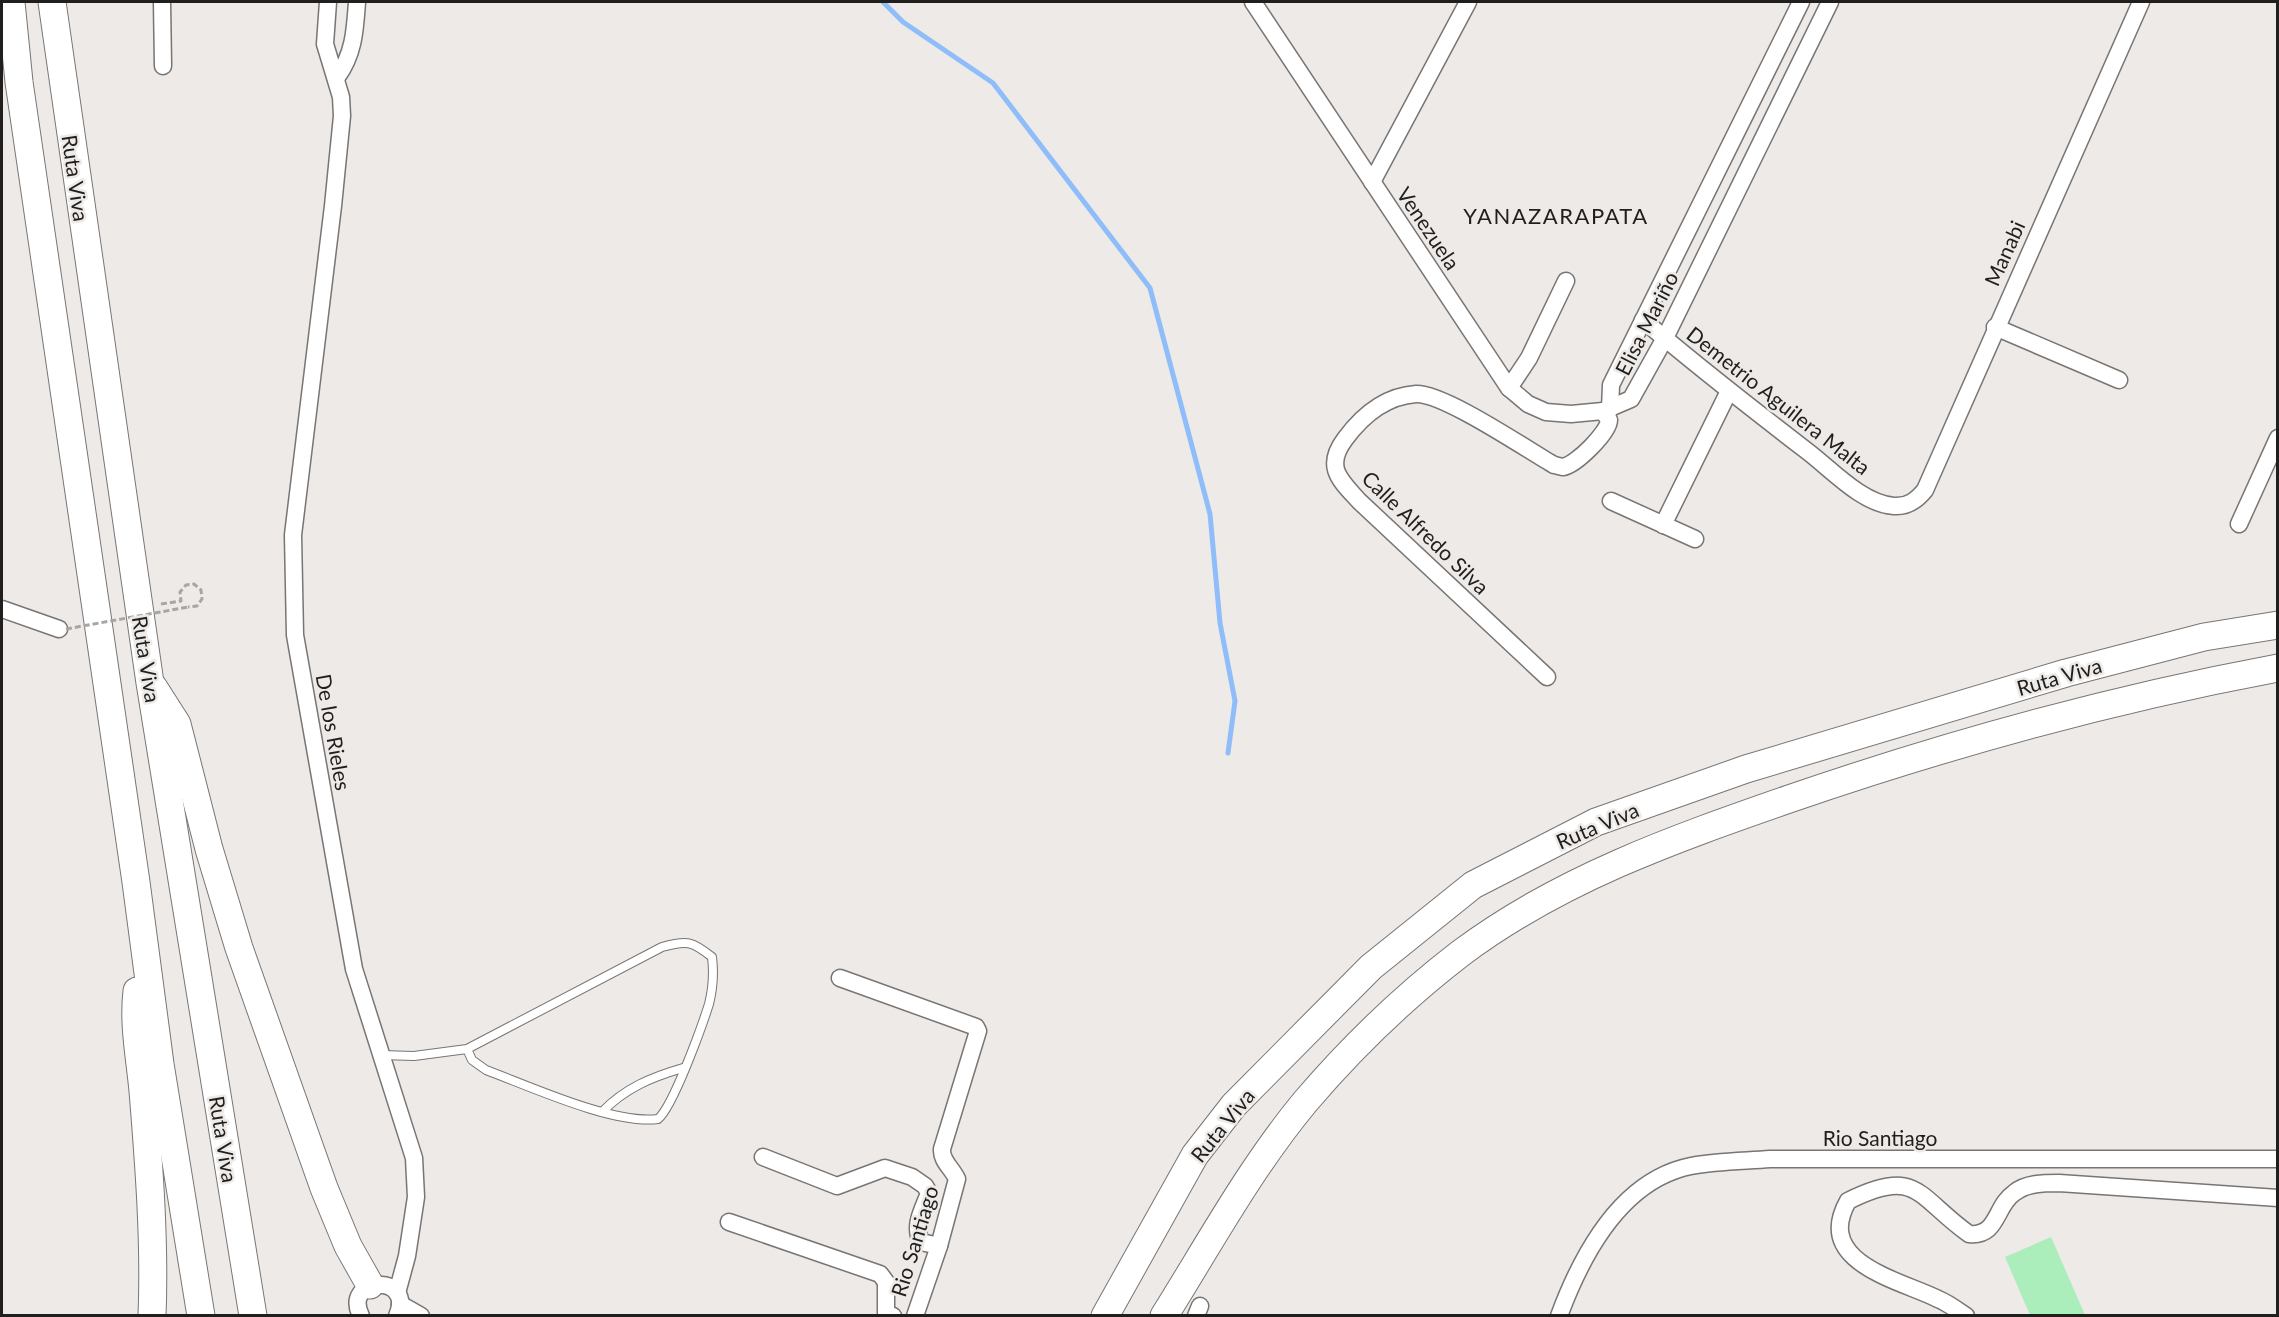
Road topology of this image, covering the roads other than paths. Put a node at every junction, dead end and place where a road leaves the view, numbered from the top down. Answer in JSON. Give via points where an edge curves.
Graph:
{"nodes":[{"id":1,"x":11,"y":2,"type":"edge"},
{"id":2,"x":52,"y":2,"type":"edge"},
{"id":3,"x":162,"y":2,"type":"edge"},
{"id":4,"x":328,"y":2,"type":"edge"},
{"id":5,"x":357,"y":2,"type":"edge"},
{"id":6,"x":1253,"y":2,"type":"edge"},
{"id":7,"x":1468,"y":2,"type":"edge"},
{"id":8,"x":1801,"y":2,"type":"edge"},
{"id":9,"x":1830,"y":2,"type":"edge"},
{"id":10,"x":2141,"y":2,"type":"edge"},
{"id":11,"x":163,"y":66,"type":"dead end"},
{"id":12,"x":337,"y":77,"type":"junction"},
{"id":13,"x":1372,"y":182,"type":"junction"},
{"id":14,"x":1566,"y":281,"type":"dead end"},
{"id":15,"x":1643,"y":320,"type":"junction"},
{"id":16,"x":1995,"y":327,"type":"junction"},
{"id":17,"x":1665,"y":338,"type":"junction"},
{"id":18,"x":2119,"y":380,"type":"dead end"},
{"id":19,"x":1509,"y":388,"type":"junction"},
{"id":20,"x":1729,"y":391,"type":"junction"},
{"id":21,"x":1606,"y":410,"type":"junction"},
{"id":22,"x":2277,"y":438,"type":"edge"},
{"id":23,"x":1611,"y":501,"type":"dead end"},
{"id":24,"x":1893,"y":506,"type":"joint"},
{"id":25,"x":2240,"y":524,"type":"dead end"},
{"id":26,"x":1663,"y":525,"type":"junction"},
{"id":27,"x":1695,"y":539,"type":"dead end"},
{"id":28,"x":2,"y":609,"type":"edge"},
{"id":29,"x":2277,"y":625,"type":"edge"},
{"id":30,"x":63,"y":629,"type":"road end"},
{"id":31,"x":2277,"y":668,"type":"edge"},
{"id":32,"x":1547,"y":677,"type":"dead end"},
{"id":33,"x":150,"y":682,"type":"junction"},
{"id":34,"x":143,"y":945,"type":"junction"},
{"id":35,"x":840,"y":978,"type":"dead end"},
{"id":36,"x":467,"y":1049,"type":"junction"},
{"id":37,"x":381,"y":1055,"type":"junction"},
{"id":38,"x":683,"y":1068,"type":"junction"},
{"id":39,"x":602,"y":1112,"type":"junction"},
{"id":40,"x":763,"y":1157,"type":"dead end"},
{"id":41,"x":2277,"y":1159,"type":"edge"},
{"id":42,"x":2277,"y":1198,"type":"edge"},
{"id":43,"x":729,"y":1222,"type":"dead end"},
{"id":44,"x":939,"y":1246,"type":"junction"},
{"id":45,"x":389,"y":1296,"type":"edge"},
{"id":46,"x":360,"y":1315,"type":"edge"},
{"id":47,"x":152,"y":1316,"type":"edge"},
{"id":48,"x":201,"y":1316,"type":"edge"},
{"id":49,"x":253,"y":1316,"type":"edge"},
{"id":50,"x":421,"y":1316,"type":"edge"},
{"id":51,"x":893,"y":1316,"type":"edge"},
{"id":52,"x":915,"y":1316,"type":"edge"},
{"id":53,"x":1105,"y":1316,"type":"edge"},
{"id":54,"x":1164,"y":1316,"type":"edge"},
{"id":55,"x":1559,"y":1316,"type":"edge"},
{"id":56,"x":1966,"y":1316,"type":"edge"}],
"edges":[{"from":1,"to":34,"type":"highway","name":"Ruta Viva"},
{"from":2,"to":33,"type":"highway","name":"Ruta Viva"},
{"from":3,"to":11,"type":"street"},
{"from":4,"to":12,"type":"street","name":"De los Rieles","via":[[325,44]]},
{"from":5,"to":12,"type":"street","via":[[354,44],[348,63]]},
{"from":6,"to":13,"type":"street","name":"Venezuela"},
{"from":7,"to":13,"type":"street"},
{"from":8,"to":15,"type":"street","name":"Elisa Mariño"},
{"from":9,"to":17,"type":"street","name":"Elisa Mariño"},
{"from":10,"to":16,"type":"street","name":"Manabi"},
{"from":12,"to":37,"type":"street","name":"De los Rieles","via":[[342,116],[293,535],[292,584],[303,688],[354,969]]},
{"from":13,"to":19,"type":"street","name":"Venezuela"},
{"from":14,"to":19,"type":"street","via":[[1529,358]]},
{"from":15,"to":17,"type":"street","name":"Demetrio Aguilera Malta"},
{"from":15,"to":21,"type":"street","name":"Elisa Mariño","via":[[1611,385]]},
{"from":16,"to":18,"type":"street"},
{"from":16,"to":24,"type":"street","name":"Manabi","via":[[1925,490],[1906,506]]},
{"from":17,"to":20,"type":"street","name":"Demetrio Aguilera Malta"},
{"from":17,"to":21,"type":"street","name":"Elisa Mariño","via":[[1631,399]]},
{"from":19,"to":21,"type":"street","name":"Venezuela","via":[[1528,404],[1546,412]]},
{"from":20,"to":24,"type":"street","name":"Demetrio Aguilera Malta","via":[[1862,493]]},
{"from":20,"to":26,"type":"street"},
{"from":21,"to":32,"type":"street","name":"Calle Alfredo Silva","via":[[1606,432],[1563,467],[1447,403],[1417,394],[1384,402],[1353,428],[1335,452],[1338,478],[1359,501]]},
{"from":22,"to":25,"type":"street"},
{"from":23,"to":26,"type":"street"},
{"from":26,"to":27,"type":"street"},
{"from":28,"to":30,"type":"street"},
{"from":29,"to":53,"type":"highway","name":"Ruta Viva","via":[[2204,637],[2078,670],[1746,769],[1596,822],[1473,885],[1371,967],[1234,1104],[1195,1155]]},
{"from":31,"to":54,"type":"highway","name":"Ruta Viva","via":[[2077,713],[1906,759],[1749,813],[1595,872],[1553,893],[1460,954],[1381,1023],[1305,1102],[1251,1177]]},
{"from":33,"to":45,"type":"highway","via":[[177,724],[239,948],[324,1188],[348,1246]]},
{"from":33,"to":49,"type":"highway","name":"Ruta Viva"},
{"from":34,"to":47,"type":"highway","via":[[136,994],[136,1032],[154,1273]]},
{"from":34,"to":48,"type":"highway","name":"Ruta Viva"},
{"from":35,"to":44,"type":"street","name":"Rio Santiago","via":[[976,1027],[978,1036],[942,1149],[944,1160],[957,1179]]},
{"from":36,"to":37,"type":"lane","via":[[414,1056]]},
{"from":36,"to":38,"type":"lane","via":[[662,946],[694,943],[712,957],[714,975],[709,1004]]},
{"from":36,"to":39,"type":"lane","via":[[472,1059],[486,1070]]},
{"from":37,"to":45,"type":"street","name":"De los Rieles","via":[[414,1158],[416,1197],[407,1257]]},
{"from":38,"to":39,"type":"lane","via":[[624,1092]]},
{"from":38,"to":39,"type":"lane","via":[[671,1104],[658,1119]]},
{"from":40,"to":44,"type":"street","via":[[837,1186],[885,1168],[912,1177],[929,1193],[916,1226],[917,1234],[921,1242]]},
{"from":41,"to":55,"type":"street","name":"Rio Santiago","via":[[1770,1159],[1692,1166],[1671,1172],[1641,1189],[1604,1226],[1579,1267]]},
{"from":42,"to":56,"type":"street","via":[[2059,1183],[2032,1185],[2013,1193],[1993,1226],[1976,1234],[1969,1234],[1927,1198],[1902,1186],[1874,1189],[1848,1201],[1841,1220],[1842,1232],[1856,1261],[1939,1299]]},
{"from":43,"to":51,"type":"street","via":[[880,1274],[886,1282],[886,1313]]},
{"from":44,"to":52,"type":"street","name":"Rio Santiago"},
{"from":45,"to":46,"type":"street","name":"De los Rieles","via":[[358,1300]]},
{"from":45,"to":50,"type":"street"}]}
